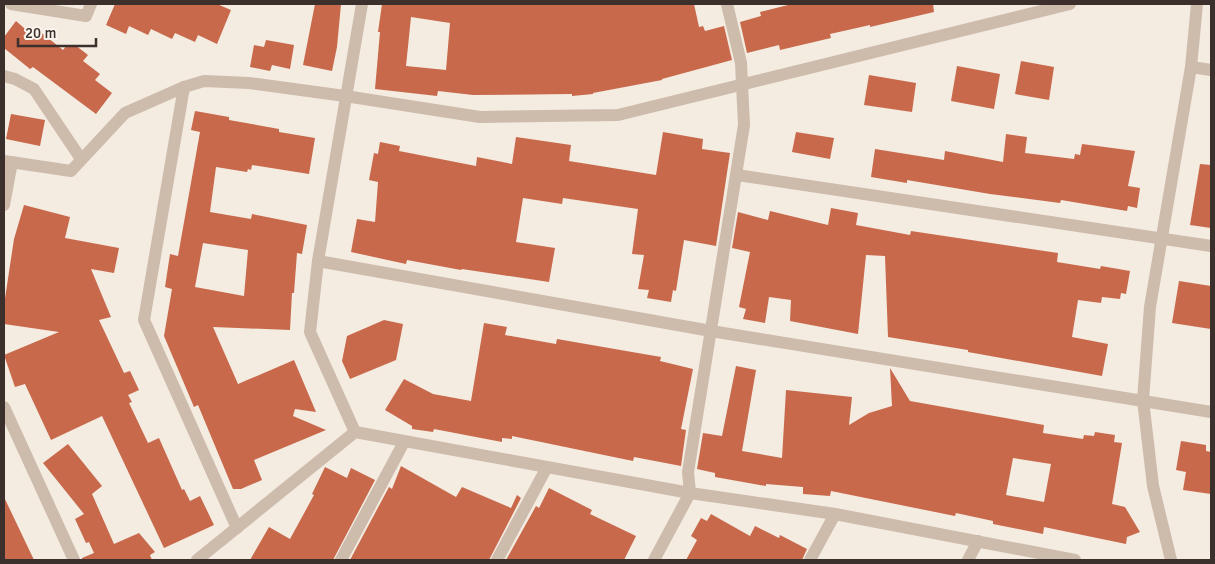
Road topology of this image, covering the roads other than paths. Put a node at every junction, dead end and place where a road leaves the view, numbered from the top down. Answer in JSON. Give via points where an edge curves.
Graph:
{"nodes":[{"id":1,"x":11,"y":4,"type":"edge"},
{"id":2,"x":91,"y":4,"type":"edge"},
{"id":3,"x":362,"y":4,"type":"edge"},
{"id":4,"x":727,"y":4,"type":"edge"},
{"id":5,"x":1070,"y":4,"type":"edge"},
{"id":6,"x":1197,"y":4,"type":"edge"},
{"id":7,"x":1191,"y":67,"type":"junction"},
{"id":8,"x":1211,"y":70,"type":"edge"},
{"id":9,"x":4,"y":76,"type":"edge"},
{"id":10,"x":742,"y":84,"type":"junction"},
{"id":11,"x":184,"y":86,"type":"junction"},
{"id":12,"x":345,"y":96,"type":"junction"},
{"id":13,"x":81,"y":159,"type":"junction"},
{"id":14,"x":8,"y":161,"type":"edge"},
{"id":15,"x":737,"y":174,"type":"junction"},
{"id":16,"x":4,"y":204,"type":"edge"},
{"id":17,"x":1162,"y":237,"type":"junction"},
{"id":18,"x":1211,"y":246,"type":"edge"},
{"id":19,"x":318,"y":260,"type":"junction"},
{"id":20,"x":711,"y":331,"type":"junction"},
{"id":21,"x":1143,"y":400,"type":"junction"},
{"id":22,"x":4,"y":407,"type":"edge"},
{"id":23,"x":1211,"y":412,"type":"edge"},
{"id":24,"x":355,"y":432,"type":"junction"},
{"id":25,"x":404,"y":442,"type":"junction"},
{"id":26,"x":547,"y":467,"type":"junction"},
{"id":27,"x":690,"y":493,"type":"junction"},
{"id":28,"x":835,"y":514,"type":"junction"},
{"id":29,"x":237,"y":528,"type":"junction"},
{"id":30,"x":978,"y":541,"type":"junction"},
{"id":31,"x":74,"y":560,"type":"edge"},
{"id":32,"x":197,"y":560,"type":"edge"},
{"id":33,"x":341,"y":560,"type":"edge"},
{"id":34,"x":497,"y":560,"type":"edge"},
{"id":35,"x":654,"y":560,"type":"edge"},
{"id":36,"x":810,"y":560,"type":"edge"},
{"id":37,"x":968,"y":560,"type":"edge"},
{"id":38,"x":1075,"y":560,"type":"edge"},
{"id":39,"x":1172,"y":560,"type":"edge"}],
"edges":[{"from":1,"to":2,"type":"street","via":[[86,16]]},
{"from":3,"to":12,"type":"street"},
{"from":4,"to":10,"type":"street","via":[[741,63]]},
{"from":5,"to":10,"type":"street"},
{"from":6,"to":7,"type":"street"},
{"from":7,"to":8,"type":"street"},
{"from":7,"to":17,"type":"street"},
{"from":9,"to":13,"type":"street","via":[[34,89]]},
{"from":10,"to":12,"type":"street","via":[[618,115],[480,118]]},
{"from":10,"to":15,"type":"street","via":[[744,125]]},
{"from":11,"to":12,"type":"street","via":[[204,81],[249,83]]},
{"from":11,"to":13,"type":"street","via":[[125,112]]},
{"from":11,"to":29,"type":"street","via":[[144,320]]},
{"from":12,"to":19,"type":"street"},
{"from":13,"to":14,"type":"street","via":[[71,171]]},
{"from":14,"to":16,"type":"street"},
{"from":15,"to":17,"type":"street"},
{"from":15,"to":20,"type":"street"},
{"from":17,"to":18,"type":"street"},
{"from":17,"to":21,"type":"street","via":[[1150,307]]},
{"from":19,"to":20,"type":"street"},
{"from":19,"to":24,"type":"street","via":[[310,332]]},
{"from":20,"to":21,"type":"street"},
{"from":20,"to":27,"type":"street","via":[[688,472]]},
{"from":21,"to":23,"type":"street"},
{"from":21,"to":39,"type":"street","via":[[1154,486]]},
{"from":22,"to":31,"type":"street"},
{"from":24,"to":25,"type":"street"},
{"from":24,"to":29,"type":"street"},
{"from":25,"to":26,"type":"street"},
{"from":25,"to":33,"type":"street"},
{"from":26,"to":27,"type":"street"},
{"from":26,"to":34,"type":"street"},
{"from":27,"to":28,"type":"street"},
{"from":27,"to":35,"type":"street"},
{"from":28,"to":30,"type":"street"},
{"from":28,"to":36,"type":"street"},
{"from":29,"to":32,"type":"street"},
{"from":30,"to":37,"type":"street"},
{"from":30,"to":38,"type":"street"}]}
